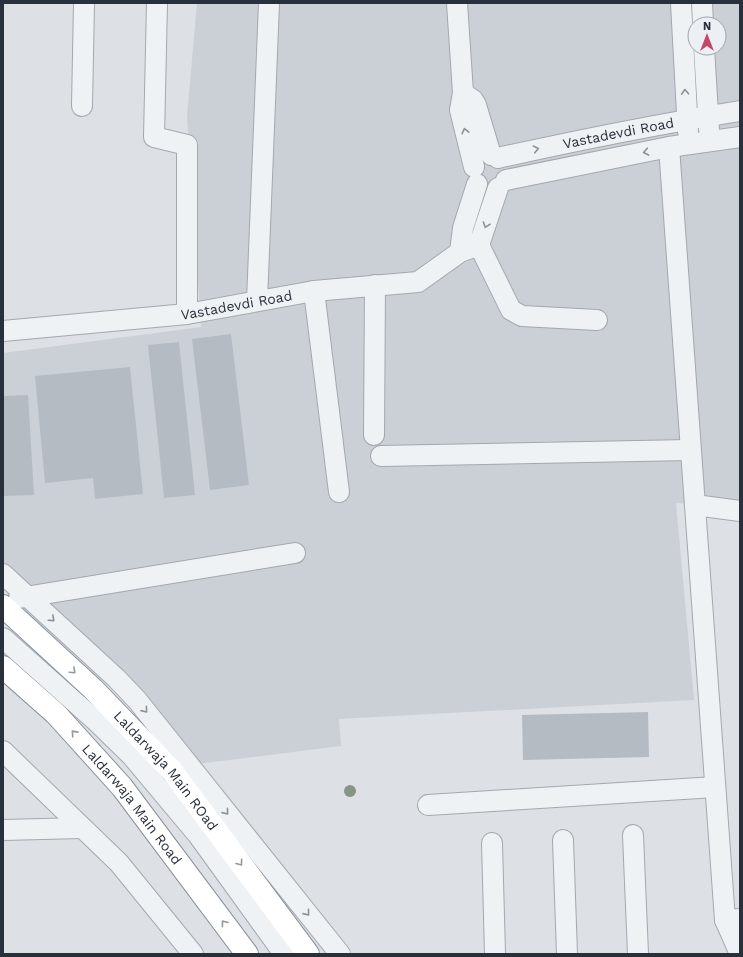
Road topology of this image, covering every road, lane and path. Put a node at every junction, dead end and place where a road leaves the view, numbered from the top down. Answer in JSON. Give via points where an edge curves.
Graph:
{"nodes":[{"id":1,"x":84,"y":3,"type":"edge"},
{"id":2,"x":157,"y":3,"type":"edge"},
{"id":3,"x":269,"y":3,"type":"edge"},
{"id":4,"x":457,"y":3,"type":"edge"},
{"id":5,"x":681,"y":3,"type":"edge"},
{"id":6,"x":702,"y":3,"type":"edge"},
{"id":7,"x":703,"y":16,"type":"edge"},
{"id":8,"x":704,"y":56,"type":"edge"},
{"id":9,"x":462,"y":94,"type":"junction"},
{"id":10,"x":82,"y":106,"type":"dead end"},
{"id":11,"x":740,"y":111,"type":"edge"},
{"id":12,"x":708,"y":116,"type":"junction"},
{"id":13,"x":687,"y":119,"type":"junction"},
{"id":14,"x":740,"y":137,"type":"edge"},
{"id":15,"x":710,"y":142,"type":"junction"},
{"id":16,"x":690,"y":144,"type":"junction"},
{"id":17,"x":669,"y":147,"type":"junction"},
{"id":18,"x":495,"y":156,"type":"junction"},
{"id":19,"x":476,"y":176,"type":"junction"},
{"id":20,"x":502,"y":184,"type":"junction"},
{"id":21,"x":479,"y":245,"type":"junction"},
{"id":22,"x":460,"y":252,"type":"junction"},
{"id":23,"x":376,"y":285,"type":"junction"},
{"id":24,"x":314,"y":291,"type":"junction"},
{"id":25,"x":257,"y":301,"type":"junction"},
{"id":26,"x":187,"y":314,"type":"junction"},
{"id":27,"x":597,"y":320,"type":"dead end"},
{"id":28,"x":3,"y":330,"type":"edge"},
{"id":29,"x":374,"y":435,"type":"dead end"},
{"id":30,"x":690,"y":450,"type":"junction"},
{"id":31,"x":381,"y":456,"type":"dead end"},
{"id":32,"x":339,"y":492,"type":"dead end"},
{"id":33,"x":695,"y":506,"type":"junction"},
{"id":34,"x":740,"y":511,"type":"edge"},
{"id":35,"x":295,"y":553,"type":"dead end"},
{"id":36,"x":3,"y":574,"type":"edge"},
{"id":37,"x":27,"y":596,"type":"junction"},
{"id":38,"x":3,"y":600,"type":"edge"},
{"id":39,"x":3,"y":606,"type":"edge"},
{"id":40,"x":3,"y":638,"type":"edge"},
{"id":41,"x":3,"y":667,"type":"edge"},
{"id":42,"x":3,"y":751,"type":"edge"},
{"id":43,"x":715,"y":788,"type":"junction"},
{"id":44,"x":428,"y":805,"type":"dead end"},
{"id":45,"x":82,"y":828,"type":"junction"},
{"id":46,"x":3,"y":830,"type":"edge"},
{"id":47,"x":633,"y":835,"type":"dead end"},
{"id":48,"x":563,"y":840,"type":"dead end"},
{"id":49,"x":492,"y":842,"type":"dead end"},
{"id":50,"x":732,"y":919,"type":"edge"},
{"id":51,"x":193,"y":954,"type":"edge"},
{"id":52,"x":248,"y":954,"type":"edge"},
{"id":53,"x":284,"y":954,"type":"edge"},
{"id":54,"x":308,"y":954,"type":"edge"},
{"id":55,"x":340,"y":954,"type":"edge"},
{"id":56,"x":495,"y":954,"type":"edge"},
{"id":57,"x":567,"y":954,"type":"edge"},
{"id":58,"x":638,"y":954,"type":"edge"},
{"id":59,"x":740,"y":954,"type":"edge"}],
"edges":[{"from":1,"to":10,"type":"street"},
{"from":2,"to":26,"type":"street","via":[[154,137],[187,145]]},
{"from":3,"to":25,"type":"street"},
{"from":4,"to":9,"type":"street"},
{"from":13,"to":5,"type":"street","one_way":true},
{"from":6,"to":7,"type":"street"},
{"from":8,"to":12,"type":"street"},
{"from":9,"to":18,"type":"street","via":[[473,100],[476,105]]},
{"from":19,"to":9,"type":"street","one_way":true,"via":[[460,110]]},
{"from":11,"to":12,"type":"street","name":"Vastadevdi Road"},
{"from":12,"to":13,"type":"street","name":"Vastadevdi Road"},
{"from":12,"to":15,"type":"street"},
{"from":13,"to":16,"type":"street"},
{"from":18,"to":13,"type":"street","name":"Vastadevdi Road","one_way":true},
{"from":14,"to":15,"type":"street","name":"Vastadevdi Road"},
{"from":15,"to":16,"type":"street","name":"Vastadevdi Road"},
{"from":16,"to":17,"type":"street","name":"Vastadevdi Road"},
{"from":17,"to":20,"type":"street","name":"Vastadevdi Road","one_way":true},
{"from":17,"to":30,"type":"street"},
{"from":18,"to":19,"type":"street","via":[[480,159]]},
{"from":18,"to":20,"type":"street","via":[[505,163],[507,168]]},
{"from":19,"to":20,"type":"street","via":[[487,189],[493,190]]},
{"from":19,"to":22,"type":"street","via":[[462,228]]},
{"from":20,"to":21,"type":"street","one_way":true},
{"from":21,"to":22,"type":"street","name":"Vastadevdi Road"},
{"from":21,"to":27,"type":"street","via":[[511,310],[516,314]]},
{"from":22,"to":23,"type":"street","name":"Vastadevdi Road","via":[[418,282]]},
{"from":23,"to":24,"type":"street","name":"Vastadevdi Road"},
{"from":23,"to":29,"type":"street"},
{"from":24,"to":25,"type":"street","name":"Vastadevdi Road"},
{"from":24,"to":32,"type":"street"},
{"from":25,"to":26,"type":"street","name":"Vastadevdi Road"},
{"from":26,"to":28,"type":"street","name":"Vastadevdi Road"},
{"from":30,"to":31,"type":"street"},
{"from":30,"to":33,"type":"street"},
{"from":33,"to":34,"type":"street"},
{"from":33,"to":43,"type":"street"},
{"from":35,"to":37,"type":"street"},
{"from":36,"to":37,"type":"street"},
{"from":37,"to":38,"type":"street"},
{"from":37,"to":55,"type":"street","one_way":true,"via":[[137,700]]},
{"from":39,"to":54,"type":"highway","name":"Laldarwaja Main ROad","one_way":true,"via":[[93,689],[172,771]]},
{"from":40,"to":53,"type":"street","via":[[131,755],[198,835]]},
{"from":52,"to":41,"type":"highway","name":"Laldarwaja Main Road","one_way":true,"via":[[122,787],[56,714]]},
{"from":42,"to":45,"type":"street"},
{"from":43,"to":44,"type":"street"},
{"from":43,"to":50,"type":"street"},
{"from":45,"to":46,"type":"street"},
{"from":45,"to":51,"type":"street","via":[[119,863]]},
{"from":47,"to":58,"type":"street"},
{"from":48,"to":57,"type":"street"},
{"from":49,"to":56,"type":"street"},
{"from":50,"to":59,"type":"street"}]}
